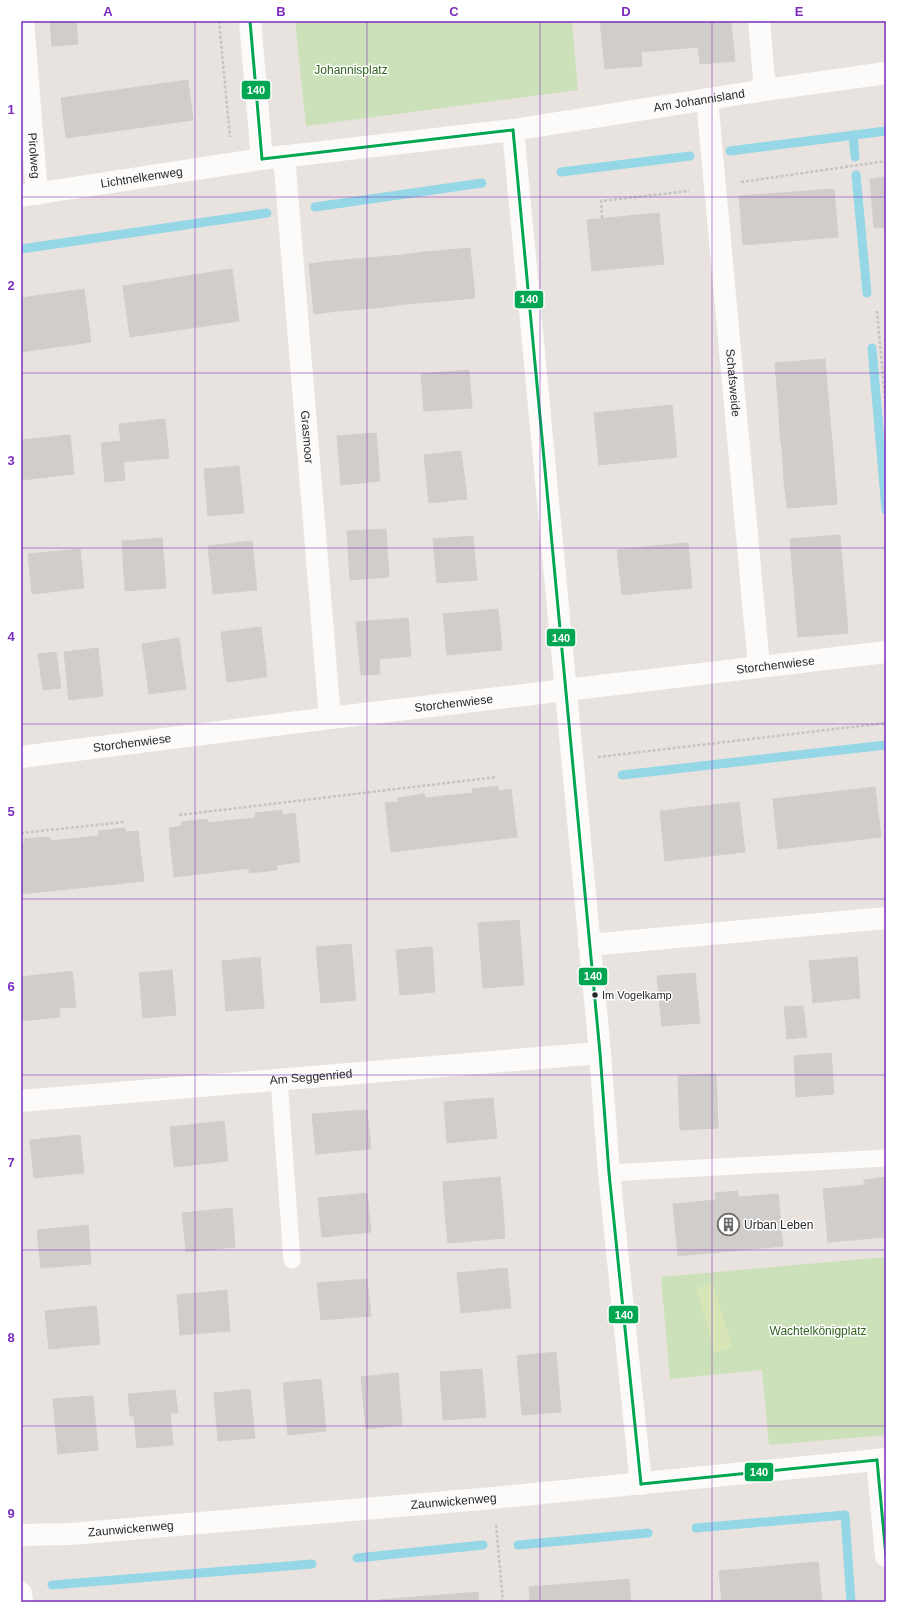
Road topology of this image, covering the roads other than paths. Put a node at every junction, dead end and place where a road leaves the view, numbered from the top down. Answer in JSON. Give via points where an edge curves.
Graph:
{"nodes":[{"id":1,"x":23,"y":21,"type":"edge"},
{"id":2,"x":250,"y":21,"type":"edge"},
{"id":3,"x":759,"y":21,"type":"edge"},
{"id":4,"x":886,"y":73,"type":"edge"},
{"id":5,"x":765,"y":90,"type":"junction"},
{"id":6,"x":707,"y":99,"type":"junction"},
{"id":7,"x":513,"y":130,"type":"junction"},
{"id":8,"x":284,"y":156,"type":"junction"},
{"id":9,"x":262,"y":159,"type":"junction"},
{"id":10,"x":29,"y":195,"type":"edge"},
{"id":11,"x":886,"y":652,"type":"edge"},
{"id":12,"x":759,"y":667,"type":"junction"},
{"id":13,"x":565,"y":690,"type":"junction"},
{"id":14,"x":330,"y":718,"type":"junction"},
{"id":15,"x":21,"y":757,"type":"edge"},
{"id":16,"x":886,"y":918,"type":"edge"},
{"id":17,"x":589,"y":945,"type":"junction"},
{"id":18,"x":600,"y":1053,"type":"junction"},
{"id":19,"x":279,"y":1080,"type":"junction"},
{"id":20,"x":21,"y":1101,"type":"edge"},
{"id":21,"x":886,"y":1158,"type":"edge"},
{"id":22,"x":609,"y":1173,"type":"junction"},
{"id":23,"x":292,"y":1260,"type":"dead end"},
{"id":24,"x":881,"y":1460,"type":"edge"},
{"id":25,"x":642,"y":1484,"type":"junction"},
{"id":26,"x":21,"y":1535,"type":"edge"},
{"id":27,"x":886,"y":1556,"type":"edge"},
{"id":28,"x":21,"y":1593,"type":"edge"},
{"id":29,"x":22,"y":1602,"type":"edge"}],
"edges":[{"from":1,"to":10,"type":"street","name":"Pirolweg"},
{"from":2,"to":9,"type":"street"},
{"from":3,"to":5,"type":"street"},
{"from":4,"to":5,"type":"street","name":"Am Johannisland"},
{"from":5,"to":6,"type":"street","name":"Am Johannisland"},
{"from":6,"to":7,"type":"street","name":"Am Johannisland"},
{"from":6,"to":12,"type":"street","name":"Schafsweide"},
{"from":7,"to":8,"type":"street","name":"Am Johannisland"},
{"from":7,"to":13,"type":"street"},
{"from":8,"to":9,"type":"street","name":"Lichtnelkenweg"},
{"from":8,"to":14,"type":"street","name":"Grasmoor"},
{"from":9,"to":10,"type":"street","name":"Lichtnelkenweg"},
{"from":11,"to":12,"type":"street","name":"Storchenwiese"},
{"from":12,"to":13,"type":"street","name":"Storchenwiese"},
{"from":13,"to":14,"type":"street","name":"Storchenwiese"},
{"from":13,"to":17,"type":"street"},
{"from":14,"to":15,"type":"street","name":"Storchenwiese"},
{"from":16,"to":17,"type":"street"},
{"from":17,"to":18,"type":"street"},
{"from":18,"to":19,"type":"street","name":"Am Seggenried"},
{"from":18,"to":22,"type":"street"},
{"from":19,"to":20,"type":"street","name":"Am Seggenried"},
{"from":19,"to":23,"type":"lane"},
{"from":21,"to":22,"type":"lane"},
{"from":22,"to":25,"type":"street"},
{"from":24,"to":25,"type":"street","name":"Zaunwickenweg"},
{"from":24,"to":27,"type":"street"},
{"from":25,"to":26,"type":"street","name":"Zaunwickenweg","via":[[70,1534]]},
{"from":28,"to":29,"type":"street"}]}
